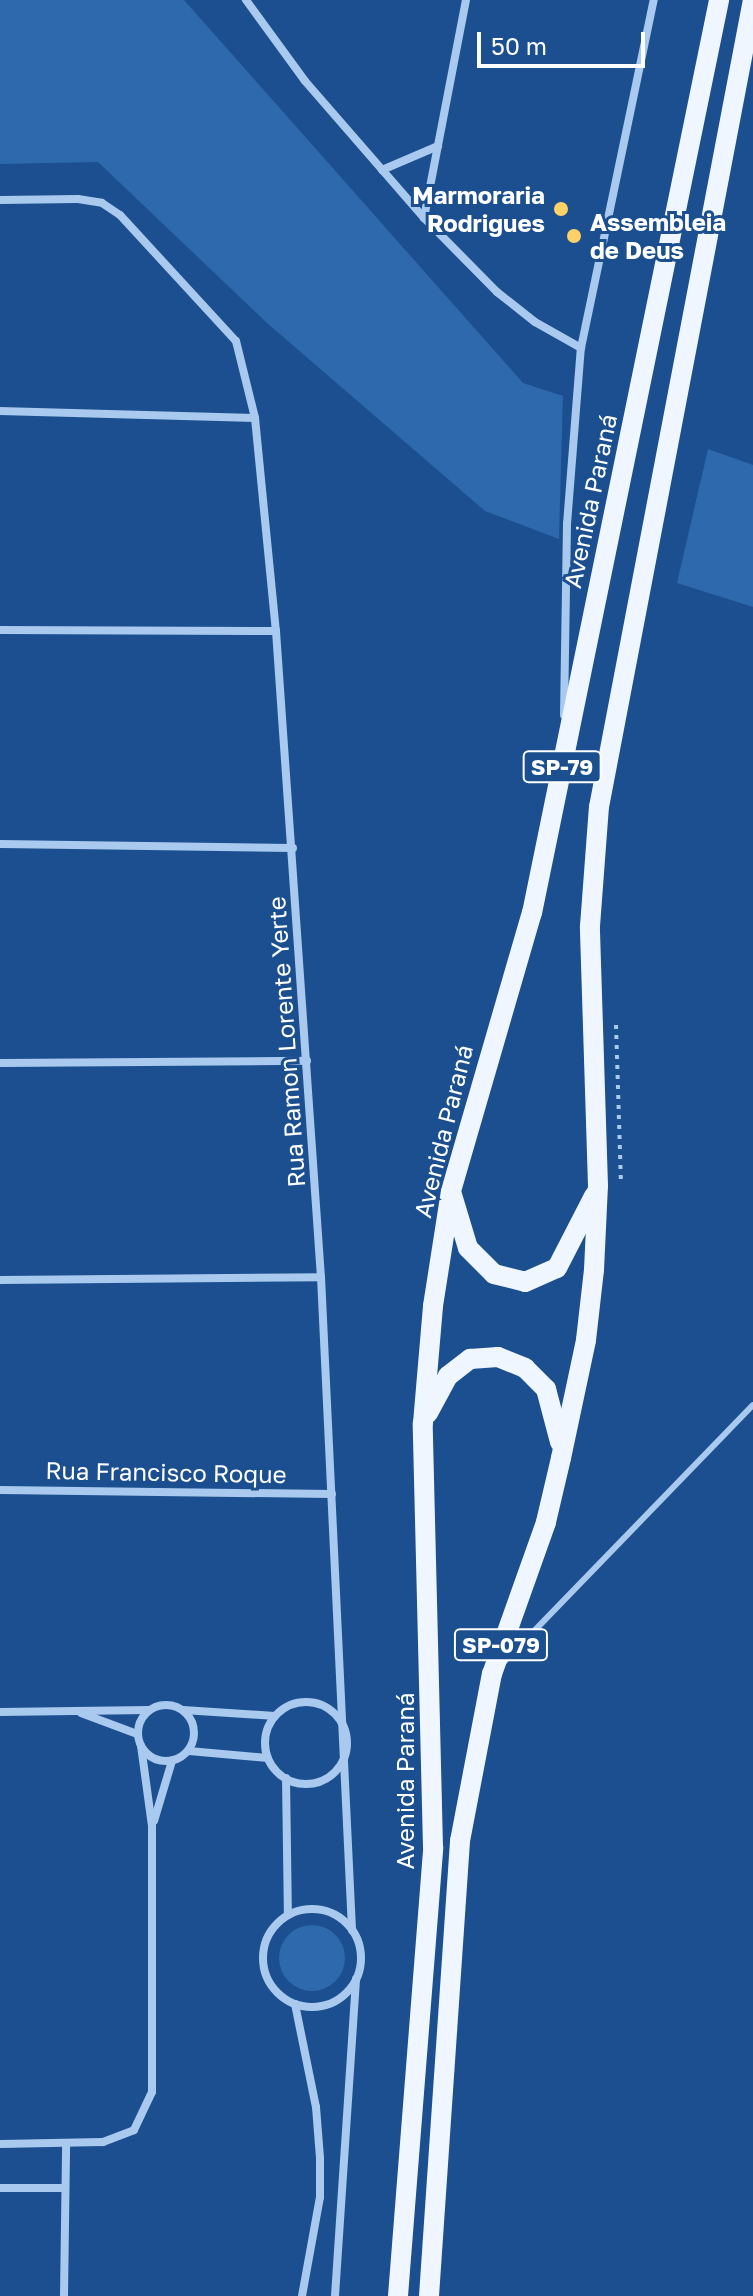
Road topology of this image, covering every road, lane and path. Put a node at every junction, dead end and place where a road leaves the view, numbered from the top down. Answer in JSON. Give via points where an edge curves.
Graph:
{"nodes":[{"id":1,"x":246,"y":0,"type":"edge"},
{"id":2,"x":466,"y":0,"type":"edge"},
{"id":3,"x":654,"y":0,"type":"edge"},
{"id":4,"x":719,"y":0,"type":"edge"},
{"id":5,"x":753,"y":0,"type":"edge"},
{"id":6,"x":438,"y":146,"type":"junction"},
{"id":7,"x":382,"y":170,"type":"junction"},
{"id":8,"x":0,"y":200,"type":"edge"},
{"id":9,"x":424,"y":218,"type":"junction"},
{"id":10,"x":581,"y":348,"type":"junction"},
{"id":11,"x":0,"y":411,"type":"edge"},
{"id":12,"x":255,"y":418,"type":"junction"},
{"id":13,"x":0,"y":630,"type":"edge"},
{"id":14,"x":276,"y":631,"type":"junction"},
{"id":15,"x":563,"y":759,"type":"junction"},
{"id":16,"x":0,"y":844,"type":"edge"},
{"id":17,"x":293,"y":848,"type":"junction"},
{"id":18,"x":590,"y":1002,"type":"joint"},
{"id":19,"x":307,"y":1061,"type":"junction"},
{"id":20,"x":0,"y":1063,"type":"edge"},
{"id":21,"x":598,"y":1186,"type":"junction"},
{"id":22,"x":451,"y":1191,"type":"junction"},
{"id":23,"x":321,"y":1277,"type":"junction"},
{"id":24,"x":0,"y":1280,"type":"edge"},
{"id":25,"x":753,"y":1405,"type":"edge"},
{"id":26,"x":423,"y":1423,"type":"junction"},
{"id":27,"x":561,"y":1458,"type":"junction"},
{"id":28,"x":0,"y":1490,"type":"edge"},
{"id":29,"x":332,"y":1494,"type":"junction"},
{"id":30,"x":424,"y":1534,"type":"joint"},
{"id":31,"x":492,"y":1674,"type":"junction"},
{"id":32,"x":149,"y":1710,"type":"junction"},
{"id":33,"x":183,"y":1710,"type":"junction"},
{"id":34,"x":0,"y":1712,"type":"edge"},
{"id":35,"x":77,"y":1712,"type":"junction"},
{"id":36,"x":275,"y":1716,"type":"junction"},
{"id":37,"x":137,"y":1734,"type":"junction"},
{"id":38,"x":347,"y":1743,"type":"junction"},
{"id":39,"x":141,"y":1746,"type":"junction"},
{"id":40,"x":189,"y":1751,"type":"junction"},
{"id":41,"x":268,"y":1758,"type":"junction"},
{"id":42,"x":172,"y":1761,"type":"junction"},
{"id":43,"x":286,"y":1778,"type":"junction"},
{"id":44,"x":152,"y":1826,"type":"junction"},
{"id":45,"x":288,"y":1915,"type":"junction"},
{"id":46,"x":352,"y":1930,"type":"junction"},
{"id":47,"x":356,"y":1979,"type":"junction"},
{"id":48,"x":295,"y":2004,"type":"junction"},
{"id":49,"x":0,"y":2144,"type":"edge"},
{"id":50,"x":66,"y":2144,"type":"junction"},
{"id":51,"x":0,"y":2188,"type":"edge"},
{"id":52,"x":64,"y":2188,"type":"junction"},
{"id":53,"x":64,"y":2296,"type":"edge"},
{"id":54,"x":302,"y":2296,"type":"edge"},
{"id":55,"x":335,"y":2296,"type":"edge"},
{"id":56,"x":398,"y":2296,"type":"edge"},
{"id":57,"x":429,"y":2296,"type":"edge"}],
"edges":[{"from":1,"to":7,"type":"street","via":[[305,81]]},
{"from":2,"to":6,"type":"street"},
{"from":3,"to":10,"type":"street"},
{"from":4,"to":15,"type":"main road","name":"Avenida Paraná","number":"SP-79"},
{"from":5,"to":18,"type":"main road","number":"SP-79","via":[[599,807]]},
{"from":6,"to":7,"type":"street"},
{"from":6,"to":9,"type":"street"},
{"from":7,"to":9,"type":"street"},
{"from":8,"to":12,"type":"street","name":"Rua Ramon Lorente Yerte","via":[[102,203],[120,215],[236,341]]},
{"from":9,"to":10,"type":"street","via":[[497,292]]},
{"from":10,"to":15,"type":"street","via":[[567,524]]},
{"from":11,"to":12,"type":"street"},
{"from":12,"to":14,"type":"street","name":"Rua Ramon Lorente Yerte"},
{"from":13,"to":14,"type":"street"},
{"from":14,"to":17,"type":"street","name":"Rua Ramon Lorente Yerte"},
{"from":15,"to":22,"type":"main road","name":"Avenida Paraná","number":"SP-79","via":[[532,913]]},
{"from":16,"to":17,"type":"street"},
{"from":17,"to":19,"type":"street","name":"Rua Ramon Lorente Yerte"},
{"from":18,"to":21,"type":"main road","number":"SP-079"},
{"from":19,"to":20,"type":"street"},
{"from":19,"to":23,"type":"street","name":"Rua Ramon Lorente Yerte"},
{"from":21,"to":22,"type":"main road","via":[[557,1268],[525,1282],[494,1274],[468,1248]]},
{"from":21,"to":27,"type":"main road","number":"SP-079","via":[[586,1340]]},
{"from":22,"to":26,"type":"main road","name":"Avenida Paraná","number":"SP-79","via":[[433,1306]]},
{"from":23,"to":24,"type":"street"},
{"from":23,"to":29,"type":"street","name":"Rua Ramon Lorente Yerte"},
{"from":25,"to":31,"type":"lane"},
{"from":26,"to":27,"type":"main road","via":[[448,1376],[470,1359],[498,1357],[525,1368],[546,1389],[557,1420]]},
{"from":26,"to":30,"type":"main road","name":"Avenida Paraná","number":"SP-79"},
{"from":27,"to":31,"type":"main road","number":"SP-079","via":[[546,1522]]},
{"from":28,"to":29,"type":"street","name":"Rua Francisco Roque"},
{"from":29,"to":38,"type":"street","name":"Rua Ramon Lorente Yerte"},
{"from":30,"to":56,"type":"main road","name":"Avenida Paraná","number":"SP-079","via":[[433,1847]]},
{"from":31,"to":57,"type":"main road","number":"SP-079","via":[[458,1856]]},
{"from":32,"to":33,"type":"street","via":[[166,1704]]},
{"from":32,"to":35,"type":"street"},
{"from":32,"to":37,"type":"street"},
{"from":33,"to":36,"type":"street"},
{"from":33,"to":40,"type":"street","via":[[194,1733]]},
{"from":34,"to":35,"type":"street"},
{"from":35,"to":37,"type":"street"},
{"from":36,"to":38,"type":"street","via":[[299,1702],[326,1707],[341,1722]]},
{"from":36,"to":41,"type":"street","via":[[266,1736]]},
{"from":37,"to":39,"type":"street"},
{"from":38,"to":43,"type":"street","via":[[344,1757],[327,1778],[314,1783]]},
{"from":38,"to":46,"type":"street","name":"Rua Ramon Lorente Yerte"},
{"from":39,"to":42,"type":"street","via":[[154,1759]]},
{"from":39,"to":44,"type":"street"},
{"from":40,"to":41,"type":"street"},
{"from":40,"to":42,"type":"street"},
{"from":41,"to":43,"type":"street"},
{"from":42,"to":44,"type":"street"},
{"from":43,"to":45,"type":"street"},
{"from":44,"to":50,"type":"street","via":[[152,2092],[134,2130],[103,2142]]},
{"from":45,"to":46,"type":"street","via":[[330,1912]]},
{"from":45,"to":48,"type":"street","via":[[267,1938],[264,1969],[281,1996]]},
{"from":46,"to":47,"type":"street","via":[[360,1954]]},
{"from":47,"to":48,"type":"street","via":[[336,2000],[309,2007]]},
{"from":47,"to":55,"type":"street"},
{"from":48,"to":54,"type":"street","via":[[316,2107],[320,2158],[320,2197]]},
{"from":49,"to":50,"type":"street"},
{"from":50,"to":52,"type":"street"},
{"from":51,"to":52,"type":"street"},
{"from":52,"to":53,"type":"street"}]}
